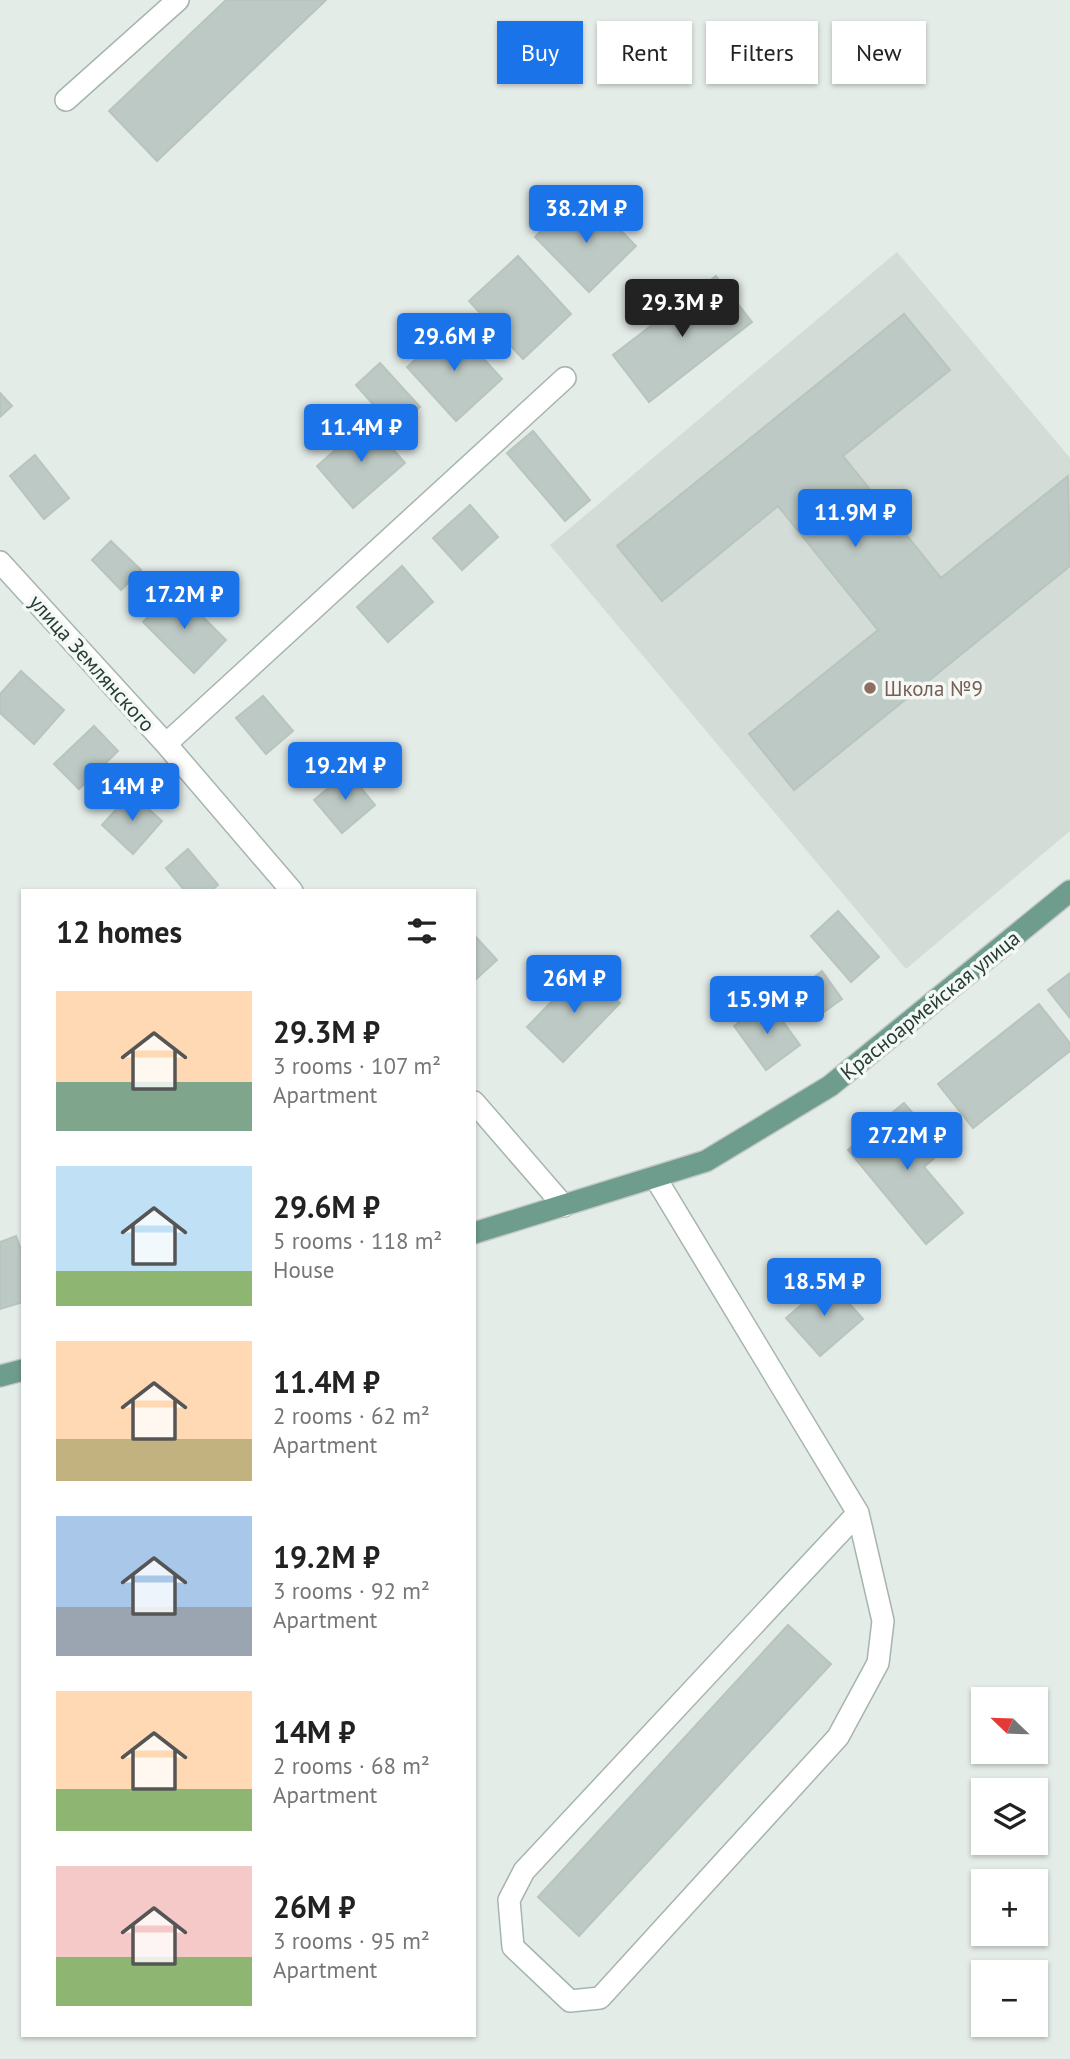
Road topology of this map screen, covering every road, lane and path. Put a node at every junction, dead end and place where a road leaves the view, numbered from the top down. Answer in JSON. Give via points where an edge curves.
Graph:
{"nodes":[{"id":1,"x":178,"y":0,"type":"edge"},
{"id":2,"x":66,"y":100,"type":"dead end"},
{"id":3,"x":565,"y":378,"type":"dead end"},
{"id":4,"x":0,"y":562,"type":"edge"},
{"id":5,"x":166,"y":744,"type":"junction"},
{"id":6,"x":290,"y":889,"type":"edge"},
{"id":7,"x":1070,"y":891,"type":"edge"},
{"id":8,"x":476,"y":1104,"type":"edge"},
{"id":9,"x":655,"y":1177,"type":"junction"},
{"id":10,"x":564,"y":1206,"type":"junction"},
{"id":11,"x":476,"y":1232,"type":"edge"},
{"id":12,"x":21,"y":1371,"type":"edge"},
{"id":13,"x":0,"y":1377,"type":"edge"},
{"id":14,"x":858,"y":1513,"type":"junction"}],
"edges":[{"from":1,"to":2,"type":"street"},
{"from":3,"to":5,"type":"street"},
{"from":4,"to":5,"type":"street","name":"улица Землянского"},
{"from":5,"to":6,"type":"street","name":"улица Землянского"},
{"from":7,"to":9,"type":"main road","name":"Красноармейская улица","via":[[830,1086],[706,1161]]},
{"from":8,"to":10,"type":"street"},
{"from":9,"to":10,"type":"main road","name":"Красноармейская улица"},
{"from":9,"to":14,"type":"street"},
{"from":10,"to":11,"type":"main road","name":"Красноармейская улица"},
{"from":12,"to":13,"type":"main road"},
{"from":14,"to":14,"type":"street","via":[[883,1621],[878,1662],[838,1737],[600,1998],[570,2000],[513,1947],[509,1900],[524,1871]]}]}
